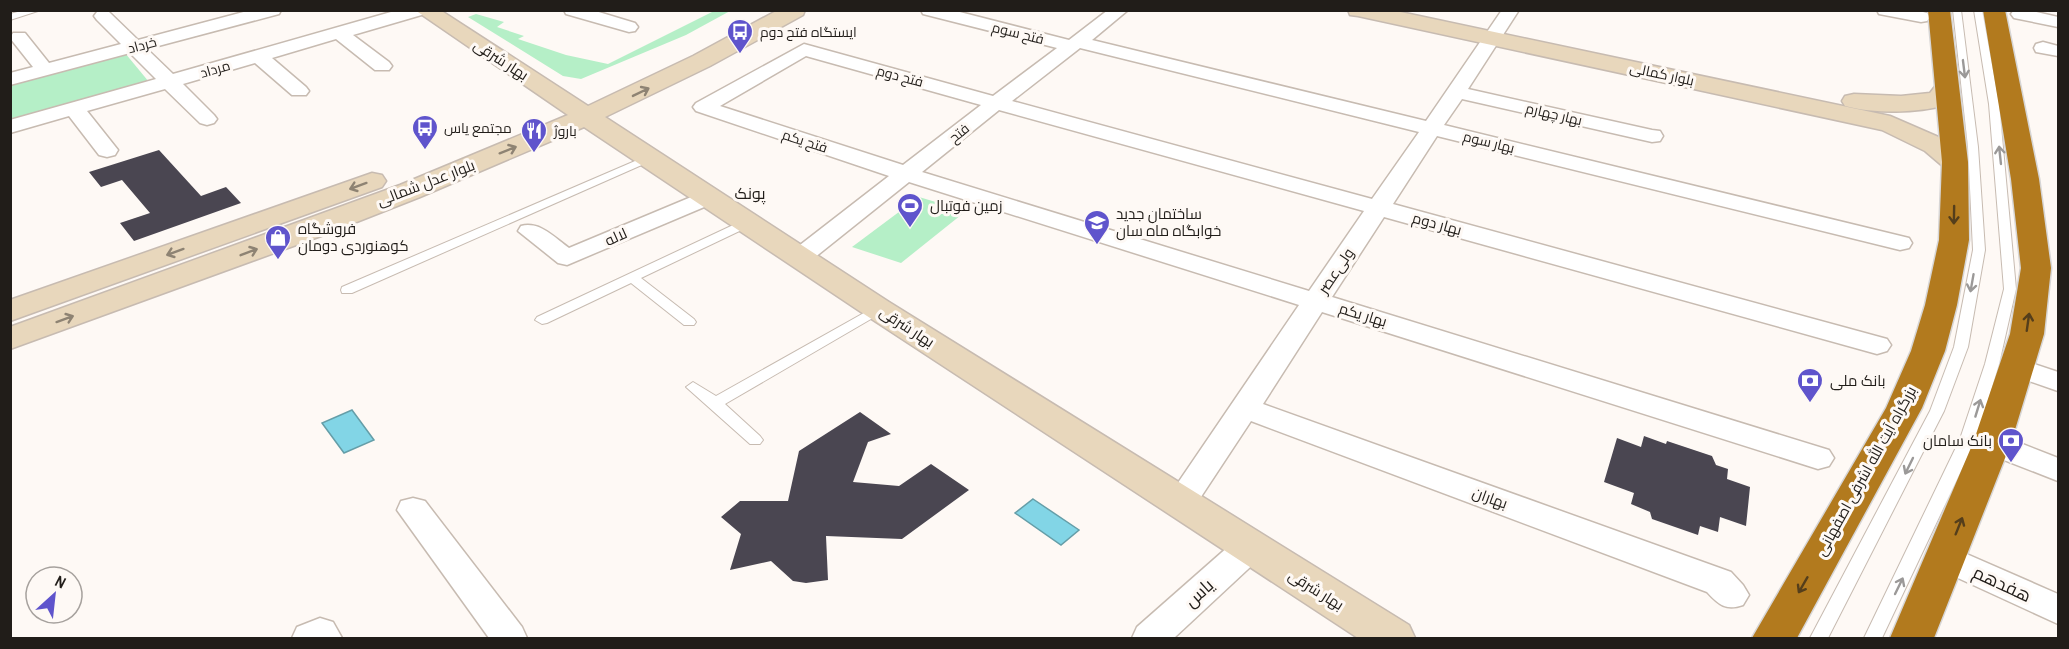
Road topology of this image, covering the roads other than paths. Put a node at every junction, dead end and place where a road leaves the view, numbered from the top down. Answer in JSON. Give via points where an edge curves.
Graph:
{"nodes":[{"id":1,"x":37,"y":10,"type":"edge"},
{"id":2,"x":206,"y":10,"type":"edge"},
{"id":3,"x":273,"y":10,"type":"edge"},
{"id":4,"x":419,"y":10,"type":"edge"},
{"id":5,"x":425,"y":10,"type":"edge"},
{"id":6,"x":572,"y":10,"type":"edge"},
{"id":7,"x":760,"y":10,"type":"edge"},
{"id":8,"x":795,"y":10,"type":"edge"},
{"id":9,"x":928,"y":10,"type":"edge"},
{"id":10,"x":1120,"y":10,"type":"edge"},
{"id":11,"x":1358,"y":10,"type":"edge"},
{"id":12,"x":1404,"y":10,"type":"edge"},
{"id":13,"x":1885,"y":10,"type":"edge"},
{"id":14,"x":1956,"y":10,"type":"edge"},
{"id":15,"x":1978,"y":10,"type":"edge"},
{"id":16,"x":2007,"y":12,"type":"edge"},
{"id":17,"x":1930,"y":14,"type":"edge"},
{"id":18,"x":103,"y":16,"type":"dead end"},
{"id":19,"x":10,"y":17,"type":"edge"},
{"id":20,"x":2058,"y":22,"type":"edge"},
{"id":21,"x":222,"y":24,"type":"junction"},
{"id":22,"x":1500,"y":26,"type":"edge"},
{"id":23,"x":629,"y":27,"type":"dead end"},
{"id":24,"x":339,"y":33,"type":"junction"},
{"id":25,"x":19,"y":37,"type":"dead end"},
{"id":26,"x":1074,"y":44,"type":"junction"},
{"id":27,"x":134,"y":47,"type":"junction"},
{"id":28,"x":259,"y":56,"type":"junction"},
{"id":29,"x":382,"y":66,"type":"dead end"},
{"id":30,"x":45,"y":70,"type":"junction"},
{"id":31,"x":10,"y":79,"type":"edge"},
{"id":32,"x":170,"y":82,"type":"junction"},
{"id":33,"x":1946,"y":90,"type":"junction"},
{"id":34,"x":299,"y":91,"type":"dead end"},
{"id":35,"x":1456,"y":92,"type":"junction"},
{"id":36,"x":997,"y":102,"type":"junction"},
{"id":37,"x":703,"y":107,"type":"joint"},
{"id":38,"x":74,"y":109,"type":"junction"},
{"id":39,"x":579,"y":111,"type":"junction"},
{"id":40,"x":1885,"y":113,"type":"junction"},
{"id":41,"x":207,"y":119,"type":"dead end"},
{"id":42,"x":10,"y":127,"type":"edge"},
{"id":43,"x":1432,"y":129,"type":"junction"},
{"id":44,"x":1652,"y":136,"type":"dead end"},
{"id":45,"x":106,"y":150,"type":"dead end"},
{"id":46,"x":649,"y":158,"type":"junction"},
{"id":47,"x":1955,"y":162,"type":"junction"},
{"id":48,"x":908,"y":174,"type":"junction"},
{"id":49,"x":708,"y":197,"type":"junction"},
{"id":50,"x":1378,"y":208,"type":"junction"},
{"id":51,"x":746,"y":222,"type":"junction"},
{"id":52,"x":530,"y":231,"type":"dead end"},
{"id":53,"x":1900,"y":243,"type":"dead end"},
{"id":54,"x":800,"y":257,"type":"junction"},
{"id":55,"x":632,"y":277,"type":"junction"},
{"id":56,"x":347,"y":290,"type":"dead end"},
{"id":57,"x":1317,"y":301,"type":"junction"},
{"id":58,"x":878,"y":309,"type":"junction"},
{"id":59,"x":10,"y":311,"type":"edge"},
{"id":60,"x":542,"y":320,"type":"dead end"},
{"id":61,"x":689,"y":322,"type":"dead end"},
{"id":62,"x":10,"y":339,"type":"edge"},
{"id":63,"x":1877,"y":345,"type":"dead end"},
{"id":64,"x":2016,"y":367,"type":"junction"},
{"id":65,"x":2058,"y":382,"type":"edge"},
{"id":66,"x":693,"y":387,"type":"dead end"},
{"id":67,"x":715,"y":403,"type":"junction"},
{"id":68,"x":1245,"y":408,"type":"junction"},
{"id":69,"x":755,"y":440,"type":"dead end"},
{"id":70,"x":1992,"y":443,"type":"junction"},
{"id":71,"x":1818,"y":458,"type":"dead end"},
{"id":72,"x":2058,"y":470,"type":"edge"},
{"id":73,"x":1180,"y":504,"type":"junction"},
{"id":74,"x":413,"y":510,"type":"dead end"},
{"id":75,"x":1249,"y":548,"type":"junction"},
{"id":76,"x":1946,"y":558,"type":"junction"},
{"id":77,"x":1731,"y":595,"type":"dead end"},
{"id":78,"x":2058,"y":610,"type":"edge"},
{"id":79,"x":509,"y":639,"type":"edge"},
{"id":80,"x":1150,"y":639,"type":"edge"},
{"id":81,"x":1393,"y":639,"type":"edge"},
{"id":82,"x":1774,"y":639,"type":"edge"},
{"id":83,"x":1819,"y":639,"type":"edge"},
{"id":84,"x":1873,"y":639,"type":"edge"},
{"id":85,"x":1912,"y":639,"type":"edge"}],
"edges":[{"from":1,"to":19,"type":"lane"},
{"from":2,"to":21,"type":"street"},
{"from":3,"to":21,"type":"street","name":"خرداد"},
{"from":4,"to":24,"type":"street","name":"مرداد"},
{"from":5,"to":39,"type":"street","name":"بهار شرقی"},
{"from":6,"to":23,"type":"street"},
{"from":7,"to":39,"type":"street","name":"بلوار عدل شمالی"},
{"from":39,"to":8,"type":"street","name":"بلوار عدل شمالی","one_way":true,"via":[[746,39]]},
{"from":9,"to":26,"type":"street","name":"فتح سوم"},
{"from":10,"to":26,"type":"street","name":"فتح"},
{"from":11,"to":22,"type":"street","name":"بلوار کمالی"},
{"from":12,"to":22,"type":"street","name":"بلوار کمالی"},
{"from":13,"to":17,"type":"street"},
{"from":14,"to":83,"type":"lane","one_way":true,"via":[[1973,147],[1978,250],[1961,347],[1937,411]]},
{"from":84,"to":15,"type":"lane","one_way":true,"via":[[1968,439],[2010,289],[1994,104]]},
{"from":16,"to":20,"type":"street"},
{"from":64,"to":16,"type":"highway","one_way":true,"via":[[2027,334],[2036,268]]},
{"from":17,"to":33,"type":"highway","name":"بزرگراه آیت الله اشرفی اصفهانی","via":[[1943,31]]},
{"from":18,"to":27,"type":"street"},
{"from":21,"to":27,"type":"street","name":"خرداد"},
{"from":22,"to":35,"type":"street","name":"ولی‌عصر"},
{"from":22,"to":40,"type":"street","name":"بلوار کمالی"},
{"from":24,"to":28,"type":"street","name":"مرداد"},
{"from":24,"to":29,"type":"street"},
{"from":25,"to":30,"type":"street"},
{"from":26,"to":36,"type":"street","name":"فتح"},
{"from":26,"to":43,"type":"street","name":"بهار سوم"},
{"from":27,"to":30,"type":"street","name":"خرداد"},
{"from":27,"to":32,"type":"street"},
{"from":28,"to":32,"type":"street","name":"مرداد"},
{"from":28,"to":34,"type":"street"},
{"from":30,"to":31,"type":"street","name":"خرداد"},
{"from":32,"to":38,"type":"street","name":"مرداد"},
{"from":32,"to":41,"type":"street"},
{"from":33,"to":40,"type":"street","name":"بلوار کمالی","via":[[1938,100]]},
{"from":33,"to":47,"type":"highway","name":"بزرگراه آیت الله اشرفی اصفهانی"},
{"from":35,"to":43,"type":"street","name":"ولی‌عصر"},
{"from":35,"to":44,"type":"street","name":"بهار چهارم"},
{"from":36,"to":37,"type":"street","name":"فتح دوم","via":[[804,50]]},
{"from":36,"to":48,"type":"street","name":"فتح"},
{"from":36,"to":50,"type":"street","name":"بهار دوم"},
{"from":37,"to":48,"type":"street","name":"فتح یکم"},
{"from":38,"to":42,"type":"street","name":"مرداد"},
{"from":38,"to":45,"type":"street"},
{"from":39,"to":46,"type":"street","name":"بهار شرقی"},
{"from":39,"to":59,"type":"street","name":"بلوار عدل شمالی","one_way":true,"via":[[427,161]]},
{"from":62,"to":39,"type":"street","name":"بلوار عدل شمالی","one_way":true,"via":[[450,174]]},
{"from":40,"to":47,"type":"street","name":"بلوار کمالی"},
{"from":43,"to":50,"type":"street","name":"ولی‌عصر"},
{"from":43,"to":53,"type":"street","name":"بهار سوم"},
{"from":46,"to":49,"type":"street","name":"بهار شرقی"},
{"from":46,"to":56,"type":"lane"},
{"from":47,"to":82,"type":"highway","name":"بزرگراه آیت الله اشرفی اصفهانی","one_way":true,"via":[[1954,240],[1928,351],[1904,408]]},
{"from":48,"to":54,"type":"street","name":"فتح"},
{"from":48,"to":57,"type":"street","name":"بهار یکم"},
{"from":49,"to":51,"type":"street","name":"بهار شرقی"},
{"from":49,"to":52,"type":"street","name":"لاله","via":[[567,258]]},
{"from":50,"to":57,"type":"street","name":"ولی‌عصر"},
{"from":50,"to":63,"type":"street","name":"بهار دوم"},
{"from":51,"to":54,"type":"street","name":"بهار شرقی"},
{"from":51,"to":55,"type":"lane"},
{"from":54,"to":58,"type":"street","name":"بهار شرقی"},
{"from":55,"to":60,"type":"lane"},
{"from":55,"to":61,"type":"lane"},
{"from":57,"to":68,"type":"street","name":"ولی‌عصر"},
{"from":57,"to":71,"type":"street","name":"بهار یکم"},
{"from":58,"to":67,"type":"lane"},
{"from":58,"to":73,"type":"street","name":"بهار شرقی"},
{"from":64,"to":65,"type":"street"},
{"from":64,"to":70,"type":"highway"},
{"from":66,"to":67,"type":"lane"},
{"from":67,"to":69,"type":"lane"},
{"from":68,"to":73,"type":"street","name":"ولی‌عصر"},
{"from":68,"to":77,"type":"street","name":"بهاران","via":[[1719,582]]},
{"from":70,"to":72,"type":"street"},
{"from":76,"to":70,"type":"highway","one_way":true},
{"from":73,"to":75,"type":"street","name":"بهار شرقی"},
{"from":74,"to":79,"type":"street"},
{"from":75,"to":80,"type":"street","name":"یاس"},
{"from":75,"to":81,"type":"street","name":"بهار شرقی"},
{"from":76,"to":78,"type":"street","name":"هفدهم"},
{"from":76,"to":85,"type":"highway"}]}
